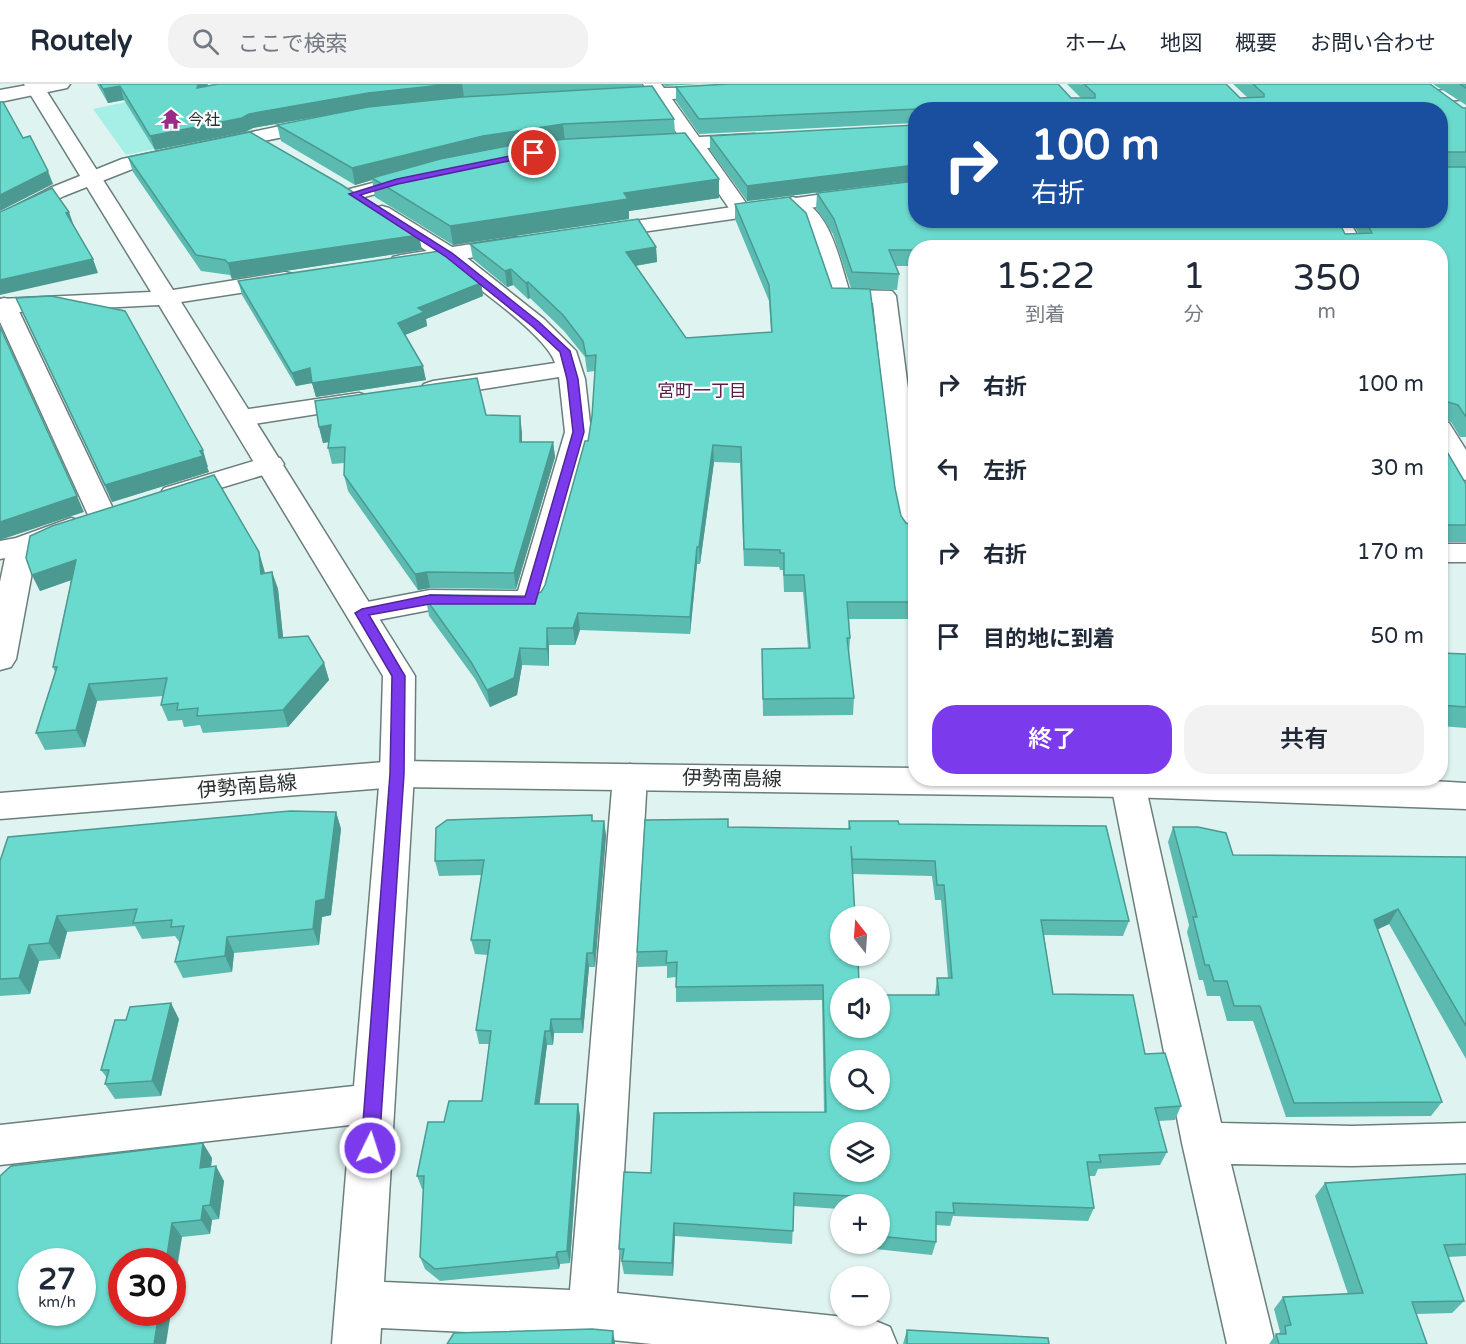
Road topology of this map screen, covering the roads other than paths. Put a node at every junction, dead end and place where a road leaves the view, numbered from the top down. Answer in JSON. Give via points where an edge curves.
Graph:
{"nodes":[{"id":1,"x":61,"y":84,"type":"edge"},
{"id":2,"x":1417,"y":84,"type":"edge"},
{"id":3,"x":34,"y":87,"type":"edge"},
{"id":4,"x":655,"y":89,"type":"edge"},
{"id":5,"x":740,"y":90,"type":"edge"},
{"id":6,"x":0,"y":96,"type":"edge"},
{"id":7,"x":590,"y":97,"type":"edge"},
{"id":8,"x":1461,"y":101,"type":"edge"},
{"id":9,"x":347,"y":119,"type":"edge"},
{"id":10,"x":254,"y":136,"type":"junction"},
{"id":11,"x":774,"y":138,"type":"edge"},
{"id":12,"x":693,"y":143,"type":"junction"},
{"id":13,"x":628,"y":146,"type":"edge"},
{"id":14,"x":284,"y":154,"type":"edge"},
{"id":15,"x":437,"y":172,"type":"edge"},
{"id":16,"x":90,"y":178,"type":"junction"},
{"id":17,"x":333,"y":183,"type":"edge"},
{"id":18,"x":908,"y":188,"type":"edge"},
{"id":19,"x":353,"y":194,"type":"junction"},
{"id":20,"x":793,"y":203,"type":"junction"},
{"id":21,"x":740,"y":210,"type":"junction"},
{"id":22,"x":0,"y":222,"type":"edge"},
{"id":23,"x":577,"y":235,"type":"edge"},
{"id":24,"x":542,"y":240,"type":"edge"},
{"id":25,"x":449,"y":255,"type":"junction"},
{"id":26,"x":378,"y":265,"type":"edge"},
{"id":27,"x":307,"y":276,"type":"edge"},
{"id":28,"x":164,"y":298,"type":"junction"},
{"id":29,"x":2,"y":305,"type":"edge"},
{"id":30,"x":569,"y":368,"type":"junction"},
{"id":31,"x":242,"y":418,"type":"junction"},
{"id":32,"x":1448,"y":442,"type":"edge"},
{"id":33,"x":908,"y":459,"type":"edge"},
{"id":34,"x":270,"y":464,"type":"junction"},
{"id":35,"x":1466,"y":472,"type":"edge"},
{"id":36,"x":125,"y":510,"type":"junction"},
{"id":37,"x":11,"y":548,"type":"edge"},
{"id":38,"x":1448,"y":553,"type":"edge"},
{"id":39,"x":1466,"y":553,"type":"edge"},
{"id":40,"x":362,"y":613,"type":"junction"},
{"id":41,"x":0,"y":659,"type":"edge"},
{"id":42,"x":397,"y":774,"type":"junction"},
{"id":43,"x":630,"y":777,"type":"junction"},
{"id":44,"x":908,"y":779,"type":"edge"},
{"id":45,"x":1128,"y":786,"type":"edge"},
{"id":46,"x":1196,"y":786,"type":"edge"},
{"id":47,"x":1466,"y":796,"type":"edge"},
{"id":48,"x":0,"y":806,"type":"edge"},
{"id":49,"x":374,"y":1103,"type":"junction"},
{"id":50,"x":1204,"y":1143,"type":"junction"},
{"id":51,"x":1466,"y":1143,"type":"edge"},
{"id":52,"x":0,"y":1145,"type":"edge"},
{"id":53,"x":592,"y":1314,"type":"junction"},
{"id":54,"x":357,"y":1324,"type":"edge"},
{"id":55,"x":873,"y":1344,"type":"edge"},
{"id":56,"x":1251,"y":1344,"type":"edge"}],
"edges":[{"from":1,"to":3,"type":"street"},
{"from":2,"to":8,"type":"street","via":[[1437,96]]},
{"from":3,"to":6,"type":"street"},
{"from":3,"to":16,"type":"street"},
{"from":4,"to":5,"type":"street"},
{"from":4,"to":7,"type":"street"},
{"from":4,"to":12,"type":"street"},
{"from":9,"to":10,"type":"street"},
{"from":10,"to":14,"type":"street"},
{"from":10,"to":16,"type":"street","via":[[129,163]]},
{"from":11,"to":12,"type":"street"},
{"from":12,"to":13,"type":"street"},
{"from":12,"to":21,"type":"street"},
{"from":15,"to":19,"type":"street"},
{"from":16,"to":22,"type":"street"},
{"from":16,"to":28,"type":"street"},
{"from":17,"to":19,"type":"street"},
{"from":18,"to":20,"type":"street"},
{"from":19,"to":25,"type":"street"},
{"from":20,"to":21,"type":"street"},
{"from":20,"to":33,"type":"street","via":[[817,225],[840,297],[884,296]]},
{"from":21,"to":23,"type":"street"},
{"from":24,"to":25,"type":"street"},
{"from":25,"to":26,"type":"street"},
{"from":25,"to":30,"type":"street","via":[[543,331],[564,351]]},
{"from":27,"to":28,"type":"street"},
{"from":28,"to":29,"type":"street"},
{"from":28,"to":31,"type":"street"},
{"from":29,"to":36,"type":"street"},
{"from":30,"to":31,"type":"street"},
{"from":30,"to":40,"type":"street","via":[[579,432],[530,601],[430,600]]},
{"from":31,"to":34,"type":"street"},
{"from":32,"to":35,"type":"street"},
{"from":34,"to":36,"type":"street"},
{"from":34,"to":40,"type":"street"},
{"from":36,"to":37,"type":"street"},
{"from":37,"to":41,"type":"street"},
{"from":38,"to":39,"type":"street"},
{"from":40,"to":42,"type":"street","via":[[399,676]]},
{"from":42,"to":43,"type":"street","name":"伊勢南島線"},
{"from":42,"to":48,"type":"street","name":"伊勢南島線"},
{"from":42,"to":49,"type":"street"},
{"from":43,"to":44,"type":"street","name":"伊勢南島線"},
{"from":43,"to":53,"type":"street"},
{"from":45,"to":50,"type":"street"},
{"from":46,"to":47,"type":"street","name":"伊勢南島線"},
{"from":49,"to":52,"type":"street"},
{"from":49,"to":54,"type":"street"},
{"from":50,"to":51,"type":"street"},
{"from":50,"to":56,"type":"street"},
{"from":53,"to":54,"type":"street"},
{"from":53,"to":55,"type":"street"}]}
